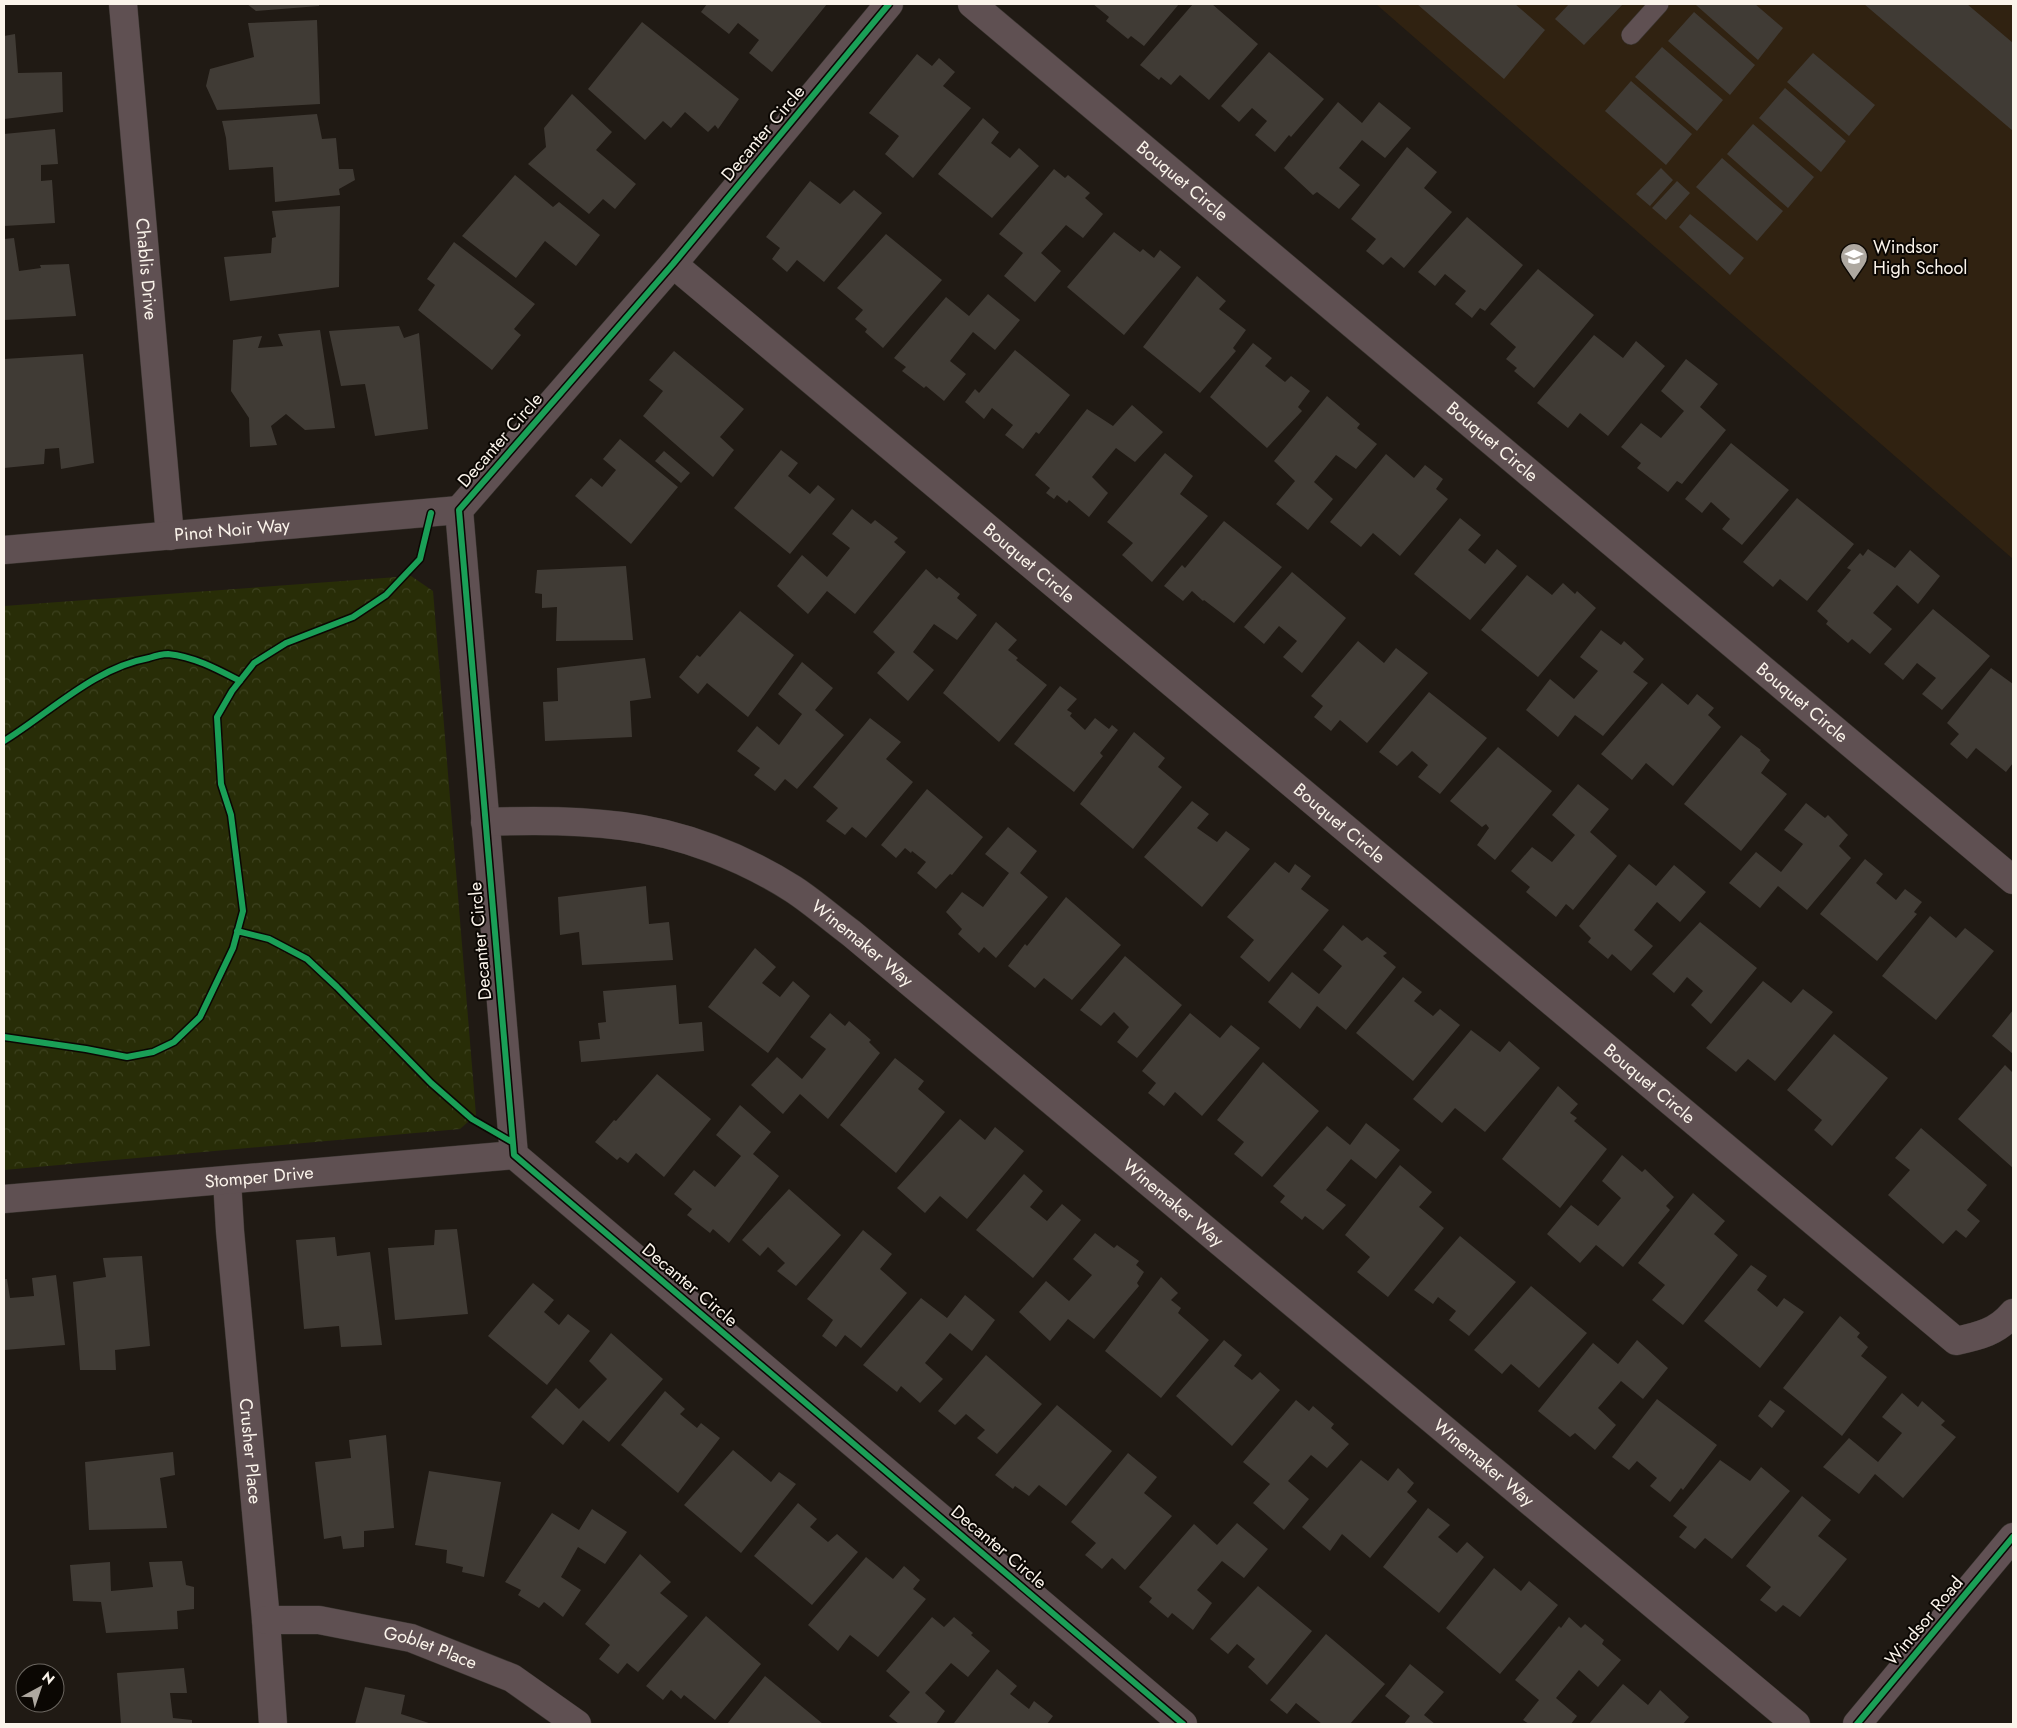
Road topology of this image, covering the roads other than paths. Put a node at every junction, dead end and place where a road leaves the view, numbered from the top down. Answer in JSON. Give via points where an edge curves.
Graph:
{"nodes":[{"id":1,"x":123,"y":4,"type":"edge"},
{"id":2,"x":890,"y":4,"type":"edge"},
{"id":3,"x":972,"y":4,"type":"edge"},
{"id":4,"x":1659,"y":4,"type":"edge"},
{"id":5,"x":1631,"y":35,"type":"dead end"},
{"id":6,"x":673,"y":264,"type":"junction"},
{"id":7,"x":459,"y":510,"type":"junction"},
{"id":8,"x":170,"y":536,"type":"junction"},
{"id":9,"x":4,"y":550,"type":"edge"},
{"id":10,"x":485,"y":822,"type":"junction"},
{"id":11,"x":2013,"y":880,"type":"edge"},
{"id":12,"x":514,"y":1155,"type":"junction"},
{"id":13,"x":227,"y":1180,"type":"junction"},
{"id":14,"x":4,"y":1200,"type":"edge"},
{"id":15,"x":2013,"y":1313,"type":"edge"},
{"id":16,"x":2013,"y":1537,"type":"edge"},
{"id":17,"x":266,"y":1620,"type":"junction"},
{"id":18,"x":273,"y":1724,"type":"edge"},
{"id":19,"x":577,"y":1724,"type":"edge"},
{"id":20,"x":1183,"y":1724,"type":"edge"},
{"id":21,"x":1796,"y":1724,"type":"edge"},
{"id":22,"x":1857,"y":1724,"type":"edge"}],
"edges":[{"from":1,"to":8,"type":"street","name":"Chablis Drive"},
{"from":2,"to":6,"type":"street","name":"Decanter Circle"},
{"from":3,"to":11,"type":"street","name":"Bouquet Circle"},
{"from":4,"to":5,"type":"lane"},
{"from":6,"to":7,"type":"street","name":"Decanter Circle"},
{"from":6,"to":15,"type":"street","name":"Bouquet Circle","via":[[1956,1341],[1987,1334]]},
{"from":7,"to":8,"type":"street","name":"Pinot Noir Way"},
{"from":7,"to":10,"type":"street","name":"Decanter Circle"},
{"from":8,"to":9,"type":"street","name":"Pinot Noir Way"},
{"from":10,"to":12,"type":"street","name":"Decanter Circle"},
{"from":10,"to":21,"type":"street","name":"Winemaker Way","via":[[537,820],[623,826],[684,839],[739,861],[793,889],[851,933]]},
{"from":12,"to":13,"type":"street","name":"Stomper Drive"},
{"from":12,"to":20,"type":"street","name":"Decanter Circle"},
{"from":13,"to":14,"type":"street","name":"Stomper Drive"},
{"from":13,"to":17,"type":"street","name":"Crusher Place"},
{"from":16,"to":22,"type":"main road","name":"Windsor Road"},
{"from":17,"to":18,"type":"street","name":"Crusher Place"},
{"from":17,"to":19,"type":"street","name":"Goblet Place","via":[[319,1620],[411,1638],[512,1678]]}]}
